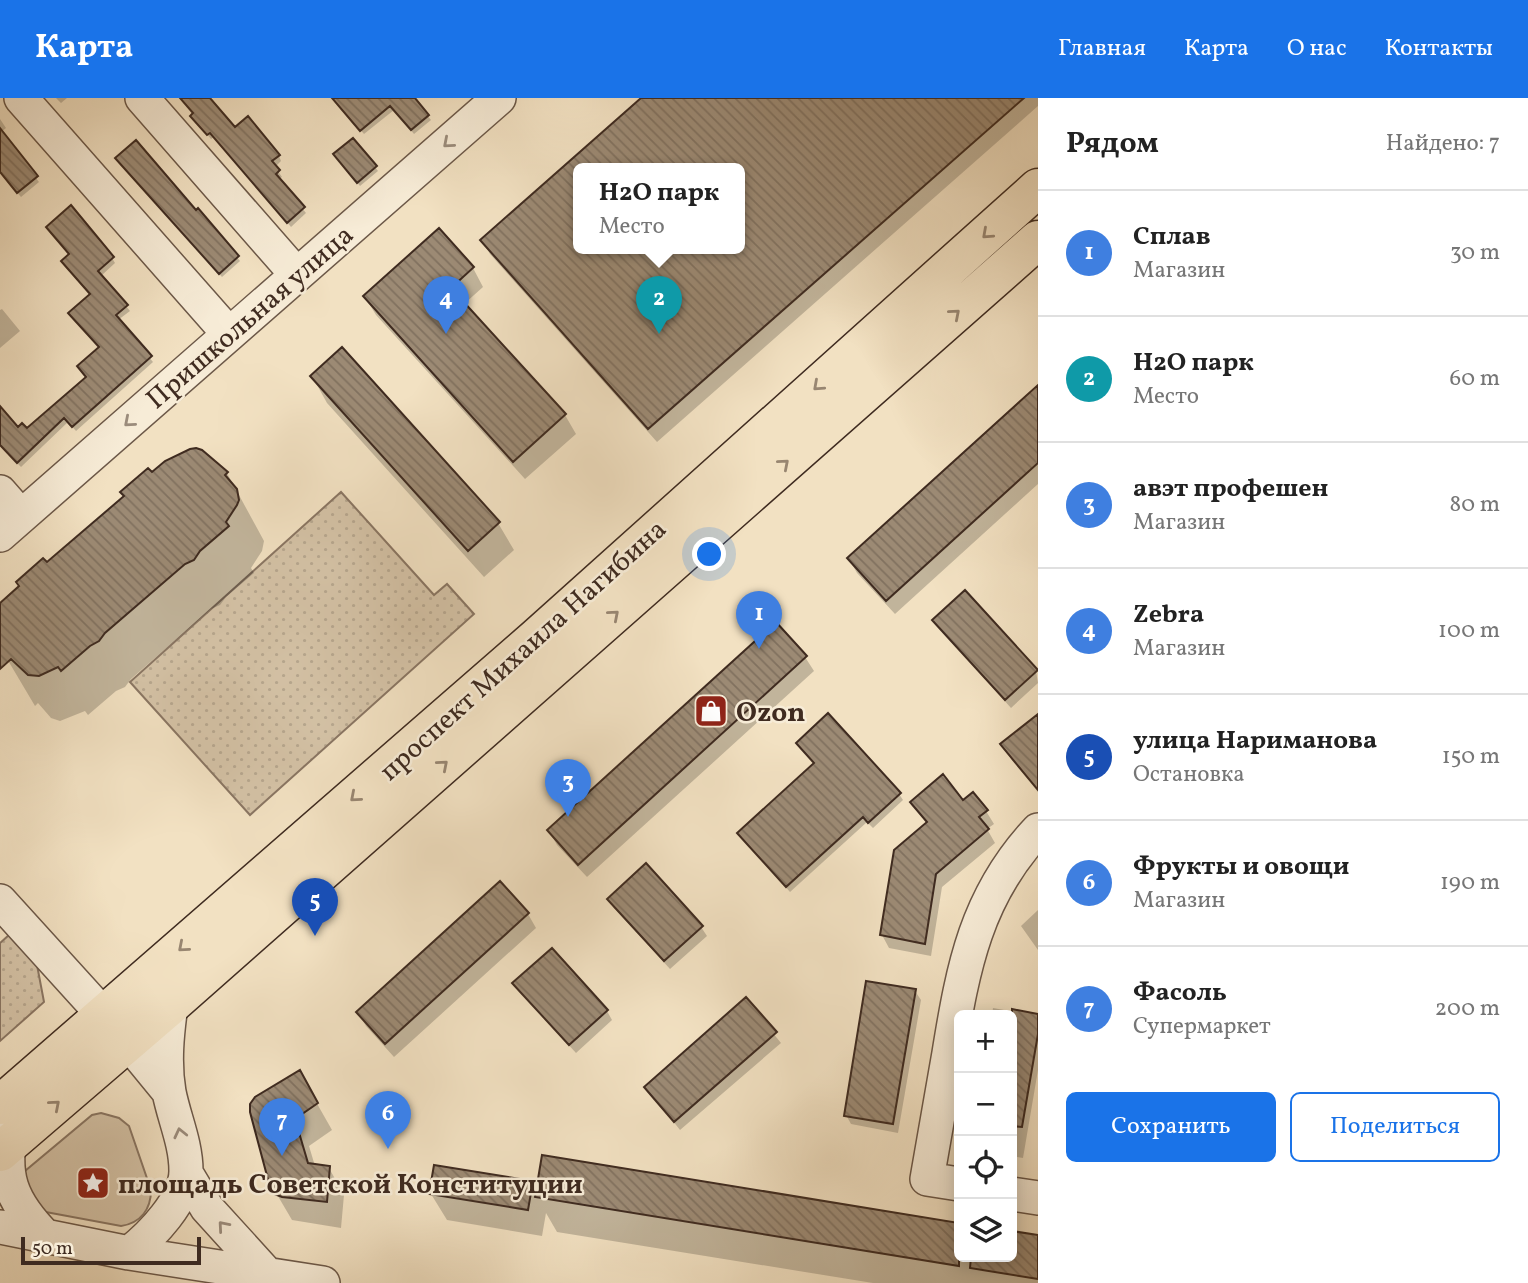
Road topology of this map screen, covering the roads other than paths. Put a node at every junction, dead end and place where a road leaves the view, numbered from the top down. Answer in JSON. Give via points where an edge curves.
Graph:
{"nodes":[{"id":1,"x":21,"y":98,"type":"edge"},
{"id":2,"x":142,"y":98,"type":"edge"},
{"id":3,"x":499,"y":98,"type":"edge"},
{"id":4,"x":1038,"y":188,"type":"edge"},
{"id":5,"x":1038,"y":240,"type":"edge"},
{"id":6,"x":297,"y":275,"type":"junction"},
{"id":7,"x":229,"y":334,"type":"junction"},
{"id":8,"x":7,"y":514,"type":"edge"},
{"id":9,"x":1038,"y":830,"type":"edge"},
{"id":10,"x":0,"y":901,"type":"edge"},
{"id":11,"x":171,"y":1005,"type":"junction"},
{"id":12,"x":111,"y":1041,"type":"junction"},
{"id":13,"x":27,"y":1082,"type":"edge"},
{"id":14,"x":169,"y":1092,"type":"junction"},
{"id":15,"x":5,"y":1148,"type":"edge"},
{"id":16,"x":186,"y":1173,"type":"junction"},
{"id":17,"x":954,"y":1184,"type":"edge"},
{"id":18,"x":1017,"y":1195,"type":"edge"},
{"id":19,"x":1038,"y":1198,"type":"edge"},
{"id":20,"x":0,"y":1227,"type":"edge"},
{"id":21,"x":47,"y":1238,"type":"junction"},
{"id":22,"x":129,"y":1253,"type":"junction"},
{"id":23,"x":266,"y":1278,"type":"edge"},
{"id":24,"x":323,"y":1283,"type":"edge"}],
"edges":[{"from":1,"to":7,"type":"street"},
{"from":2,"to":6,"type":"street"},
{"from":3,"to":6,"type":"street","name":"Пришкольная улица","one_way":true},
{"from":4,"to":12,"type":"main road","name":"проспект Михаила Нагибина","one_way":true,"via":[[536,638]]},
{"from":11,"to":5,"type":"main road","name":"проспект Михаила Нагибина","one_way":true},
{"from":6,"to":7,"type":"street","name":"Пришкольная улица"},
{"from":7,"to":8,"type":"street","name":"Пришкольная улица","one_way":true},
{"from":9,"to":17,"type":"street","via":[[999,881],[962,975],[927,1179]]},
{"from":10,"to":12,"type":"street"},
{"from":11,"to":12,"type":"main road","name":"проспект Михаила Нагибина"},
{"from":11,"to":14,"type":"street","via":[[166,1061]]},
{"from":12,"to":13,"type":"main road","name":"проспект Михаила Нагибина"},
{"from":12,"to":14,"type":"street","via":[[141,1074]]},
{"from":15,"to":12,"type":"main road","name":"проспект Михаила Нагибина","one_way":true},
{"from":13,"to":15,"type":"street"},
{"from":16,"to":14,"type":"street","one_way":true},
{"from":15,"to":21,"type":"street","via":[[13,1194],[25,1217]]},
{"from":16,"to":22,"type":"street","via":[[164,1220]]},
{"from":23,"to":16,"type":"street","one_way":true,"via":[[207,1208]]},
{"from":18,"to":19,"type":"street"},
{"from":20,"to":21,"type":"street"},
{"from":21,"to":22,"type":"street"},
{"from":22,"to":23,"type":"street"},
{"from":23,"to":24,"type":"street"}]}
